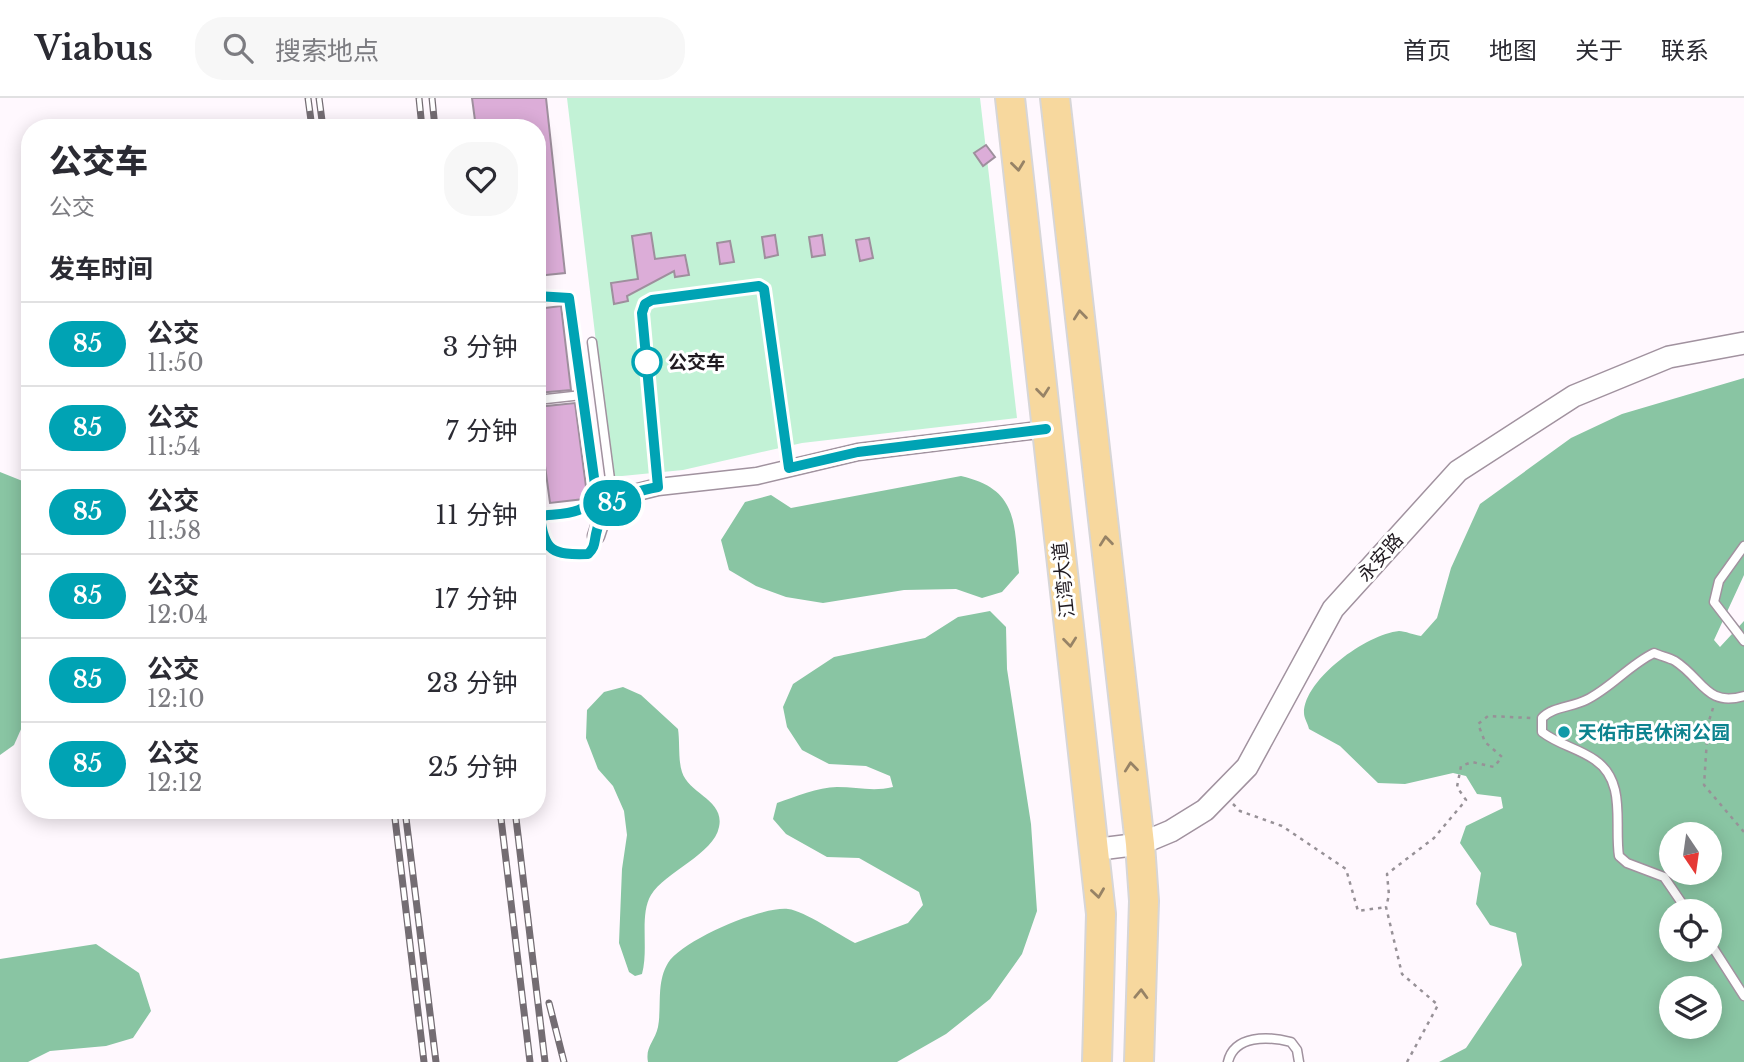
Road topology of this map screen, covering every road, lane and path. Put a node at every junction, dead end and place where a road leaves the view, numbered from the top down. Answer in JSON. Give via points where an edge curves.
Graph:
{"nodes":[{"id":1,"x":1010,"y":98,"type":"edge"},
{"id":2,"x":1055,"y":98,"type":"edge"},
{"id":3,"x":546,"y":297,"type":"edge"},
{"id":4,"x":592,"y":342,"type":"dead end"},
{"id":5,"x":1744,"y":343,"type":"edge"},
{"id":6,"x":582,"y":394,"type":"junction"},
{"id":7,"x":546,"y":399,"type":"edge"},
{"id":8,"x":1046,"y":429,"type":"junction"},
{"id":9,"x":789,"y":468,"type":"junction"},
{"id":10,"x":658,"y":487,"type":"junction"},
{"id":11,"x":613,"y":502,"type":"junction"},
{"id":12,"x":546,"y":515,"type":"edge"},
{"id":13,"x":596,"y":536,"type":"joint"},
{"id":14,"x":546,"y":543,"type":"edge"},
{"id":15,"x":1744,"y":546,"type":"edge"},
{"id":16,"x":1744,"y":641,"type":"edge"},
{"id":17,"x":1744,"y":696,"type":"edge"},
{"id":18,"x":1716,"y":698,"type":"junction"},
{"id":19,"x":1542,"y":718,"type":"junction"},
{"id":20,"x":1223,"y":792,"type":"junction"},
{"id":21,"x":1744,"y":832,"type":"edge"},
{"id":22,"x":1140,"y":844,"type":"junction"},
{"id":23,"x":1092,"y":850,"type":"junction"},
{"id":24,"x":1679,"y":899,"type":"edge"},
{"id":25,"x":1386,"y":906,"type":"junction"},
{"id":26,"x":1722,"y":962,"type":"edge"},
{"id":27,"x":1744,"y":996,"type":"edge"},
{"id":28,"x":1097,"y":1062,"type":"edge"},
{"id":29,"x":1139,"y":1062,"type":"edge"},
{"id":30,"x":1228,"y":1062,"type":"edge"},
{"id":31,"x":1299,"y":1062,"type":"edge"},
{"id":32,"x":1406,"y":1062,"type":"edge"}],
"edges":[{"from":1,"to":8,"type":"highway","name":"江湾大道","one_way":true},
{"from":22,"to":2,"type":"highway","one_way":true},
{"from":3,"to":6,"type":"lane","via":[[569,298]]},
{"from":4,"to":11,"type":"lane"},
{"from":5,"to":20,"type":"street","name":"永安路","via":[[1669,357],[1573,396],[1458,471],[1333,609],[1247,768]]},
{"from":6,"to":7,"type":"lane"},
{"from":6,"to":12,"type":"lane","via":[[596,492],[584,510]]},
{"from":8,"to":9,"type":"street","via":[[858,452]]},
{"from":8,"to":23,"type":"highway","name":"江湾大道","one_way":true},
{"from":9,"to":10,"type":"street"},
{"from":9,"to":10,"type":"lane","via":[[764,289],[652,300],[642,313]]},
{"from":10,"to":11,"type":"street"},
{"from":11,"to":13,"type":"street","via":[[605,509]]},
{"from":13,"to":14,"type":"lane","via":[[595,547],[588,554],[551,550]]},
{"from":15,"to":16,"type":"lane","via":[[1719,581],[1714,602]]},
{"from":17,"to":18,"type":"lane","via":[[1728,701]]},
{"from":18,"to":19,"type":"lane","via":[[1675,661],[1654,653],[1588,699],[1548,711]]},
{"from":18,"to":21,"type":"path","via":[[1708,724],[1704,785]]},
{"from":19,"to":24,"type":"lane","via":[[1542,732],[1596,760],[1613,780],[1618,796],[1619,856],[1664,877]]},
{"from":19,"to":25,"type":"path","via":[[1488,716],[1478,724],[1485,742],[1502,757],[1494,767],[1472,762],[1461,766],[1457,787],[1466,800],[1434,838],[1387,874]]},
{"from":20,"to":22,"type":"street","name":"永安路","via":[[1205,810]]},
{"from":20,"to":25,"type":"path","via":[[1240,811],[1282,826],[1346,869],[1358,911]]},
{"from":22,"to":23,"type":"street","name":"永安路"},
{"from":29,"to":22,"type":"highway","one_way":true},
{"from":23,"to":28,"type":"highway","name":"江湾大道","one_way":true,"via":[[1101,914]]},
{"from":25,"to":32,"type":"path","via":[[1402,974],[1438,1005]]},
{"from":26,"to":27,"type":"lane"},
{"from":30,"to":31,"type":"lane","via":[[1230,1053],[1247,1040],[1281,1039],[1291,1042]]}]}
